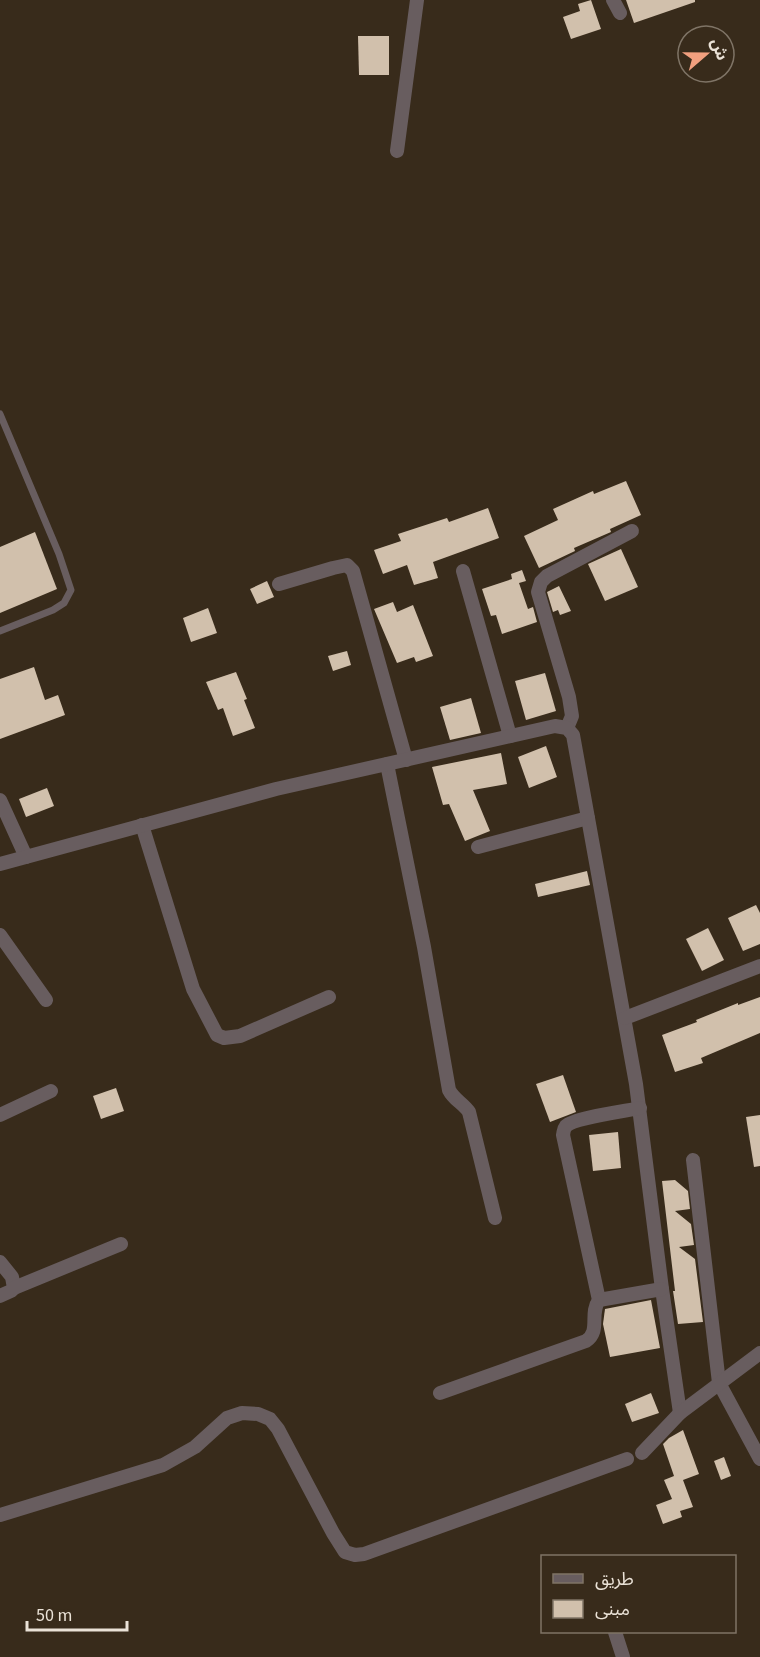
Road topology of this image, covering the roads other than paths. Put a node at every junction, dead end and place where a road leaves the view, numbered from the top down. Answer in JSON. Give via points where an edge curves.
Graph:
{"nodes":[{"id":1,"x":417,"y":0,"type":"edge"},
{"id":2,"x":613,"y":0,"type":"edge"},
{"id":3,"x":620,"y":13,"type":"dead end"},
{"id":4,"x":397,"y":151,"type":"dead end"},
{"id":5,"x":0,"y":414,"type":"edge"},
{"id":6,"x":632,"y":531,"type":"dead end"},
{"id":7,"x":463,"y":571,"type":"dead end"},
{"id":8,"x":279,"y":584,"type":"dead end"},
{"id":9,"x":0,"y":632,"type":"edge"},
{"id":10,"x":567,"y":728,"type":"junction"},
{"id":11,"x":510,"y":736,"type":"junction"},
{"id":12,"x":406,"y":760,"type":"junction"},
{"id":13,"x":387,"y":764,"type":"junction"},
{"id":14,"x":0,"y":800,"type":"edge"},
{"id":15,"x":588,"y":818,"type":"junction"},
{"id":16,"x":142,"y":825,"type":"junction"},
{"id":17,"x":478,"y":847,"type":"dead end"},
{"id":18,"x":26,"y":857,"type":"junction"},
{"id":19,"x":0,"y":864,"type":"edge"},
{"id":20,"x":0,"y":935,"type":"edge"},
{"id":21,"x":760,"y":966,"type":"edge"},
{"id":22,"x":329,"y":997,"type":"dead end"},
{"id":23,"x":46,"y":1000,"type":"dead end"},
{"id":24,"x":625,"y":1018,"type":"junction"},
{"id":25,"x":51,"y":1091,"type":"dead end"},
{"id":26,"x":640,"y":1108,"type":"junction"},
{"id":27,"x":0,"y":1115,"type":"edge"},
{"id":28,"x":693,"y":1160,"type":"dead end"},
{"id":29,"x":495,"y":1218,"type":"dead end"},
{"id":30,"x":121,"y":1244,"type":"dead end"},
{"id":31,"x":0,"y":1262,"type":"edge"},
{"id":32,"x":14,"y":1288,"type":"junction"},
{"id":33,"x":662,"y":1289,"type":"junction"},
{"id":34,"x":0,"y":1296,"type":"edge"},
{"id":35,"x":599,"y":1300,"type":"junction"},
{"id":36,"x":760,"y":1353,"type":"edge"},
{"id":37,"x":719,"y":1383,"type":"junction"},
{"id":38,"x":440,"y":1393,"type":"dead end"},
{"id":39,"x":681,"y":1413,"type":"junction"},
{"id":40,"x":642,"y":1453,"type":"dead end"},
{"id":41,"x":627,"y":1459,"type":"dead end"},
{"id":42,"x":760,"y":1459,"type":"edge"},
{"id":43,"x":0,"y":1515,"type":"edge"},
{"id":44,"x":615,"y":1633,"type":"edge"},
{"id":45,"x":623,"y":1657,"type":"edge"}],
"edges":[{"from":1,"to":4,"type":"street"},
{"from":2,"to":3,"type":"street"},
{"from":5,"to":9,"type":"lane","via":[[59,554],[70,590],[64,603],[53,610]]},
{"from":6,"to":10,"type":"street","via":[[541,582],[538,592],[569,697],[572,716]]},
{"from":7,"to":11,"type":"street"},
{"from":8,"to":12,"type":"street","via":[[333,568],[346,566],[353,571]]},
{"from":10,"to":11,"type":"street","via":[[555,726]]},
{"from":10,"to":15,"type":"street","via":[[573,735]]},
{"from":11,"to":12,"type":"street"},
{"from":12,"to":13,"type":"street"},
{"from":13,"to":16,"type":"street"},
{"from":13,"to":29,"type":"street","via":[[450,1089],[453,1098],[469,1112]]},
{"from":14,"to":18,"type":"street"},
{"from":15,"to":17,"type":"street"},
{"from":15,"to":24,"type":"street"},
{"from":16,"to":18,"type":"street"},
{"from":16,"to":22,"type":"street","via":[[193,989],[218,1035],[240,1036]]},
{"from":18,"to":19,"type":"street"},
{"from":20,"to":23,"type":"street"},
{"from":21,"to":24,"type":"street"},
{"from":24,"to":26,"type":"street"},
{"from":25,"to":27,"type":"street"},
{"from":26,"to":33,"type":"street"},
{"from":26,"to":35,"type":"street","via":[[579,1120],[564,1129]]},
{"from":28,"to":37,"type":"street"},
{"from":30,"to":32,"type":"street"},
{"from":31,"to":32,"type":"street","via":[[12,1277]]},
{"from":32,"to":34,"type":"street"},
{"from":33,"to":35,"type":"street"},
{"from":33,"to":39,"type":"street"},
{"from":35,"to":38,"type":"street","via":[[594,1307],[595,1330],[586,1341]]},
{"from":36,"to":37,"type":"street"},
{"from":37,"to":39,"type":"street"},
{"from":37,"to":42,"type":"street"},
{"from":39,"to":40,"type":"street"},
{"from":41,"to":43,"type":"street","via":[[355,1555],[345,1552],[333,1533],[278,1429],[270,1419],[242,1413],[227,1419],[195,1447],[163,1465]]},
{"from":44,"to":45,"type":"street"}]}
